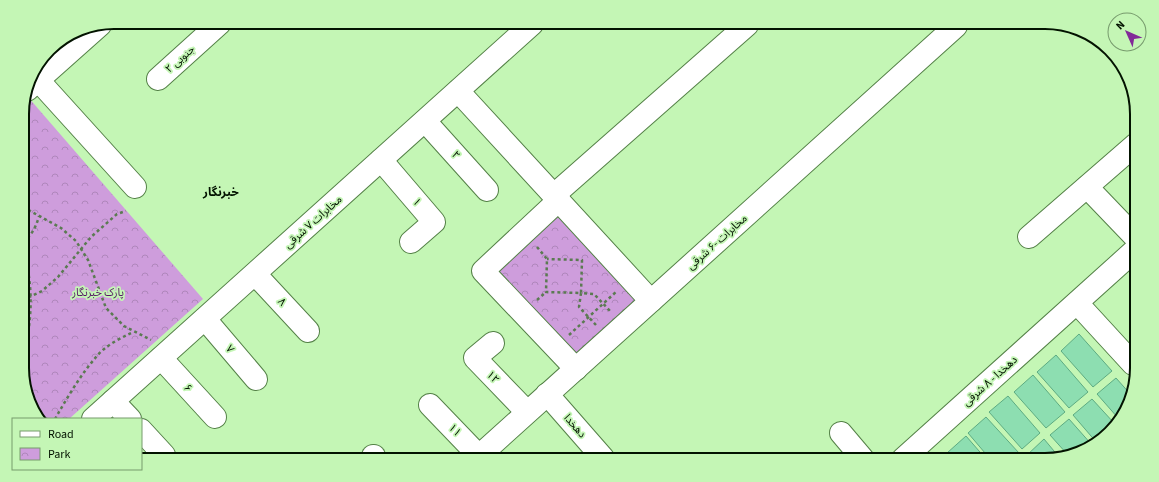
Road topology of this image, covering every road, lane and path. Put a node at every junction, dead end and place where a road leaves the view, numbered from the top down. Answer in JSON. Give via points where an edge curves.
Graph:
{"nodes":[{"id":1,"x":212,"y":29,"type":"edge"},
{"id":2,"x":526,"y":29,"type":"edge"},
{"id":3,"x":743,"y":29,"type":"edge"},
{"id":4,"x":953,"y":29,"type":"edge"},
{"id":5,"x":92,"y":32,"type":"edge"},
{"id":6,"x":158,"y":78,"type":"dead end"},
{"id":7,"x":34,"y":84,"type":"edge"},
{"id":8,"x":34,"y":86,"type":"edge"},
{"id":9,"x":458,"y":91,"type":"junction"},
{"id":10,"x":425,"y":121,"type":"junction"},
{"id":11,"x":1130,"y":149,"type":"edge"},
{"id":12,"x":381,"y":160,"type":"junction"},
{"id":13,"x":135,"y":187,"type":"dead end"},
{"id":14,"x":1087,"y":187,"type":"junction"},
{"id":15,"x":487,"y":190,"type":"dead end"},
{"id":16,"x":556,"y":198,"type":"junction"},
{"id":17,"x":29,"y":210,"type":"edge"},
{"id":18,"x":126,"y":211,"type":"dead end"},
{"id":19,"x":39,"y":216,"type":"junction"},
{"id":20,"x":1130,"y":232,"type":"edge"},
{"id":21,"x":29,"y":237,"type":"edge"},
{"id":22,"x":1029,"y":237,"type":"dead end"},
{"id":23,"x":411,"y":242,"type":"dead end"},
{"id":24,"x":81,"y":248,"type":"junction"},
{"id":25,"x":1130,"y":255,"type":"edge"},
{"id":26,"x":255,"y":274,"type":"junction"},
{"id":27,"x":631,"y":279,"type":"junction"},
{"id":28,"x":29,"y":288,"type":"edge"},
{"id":29,"x":581,"y":293,"type":"junction"},
{"id":30,"x":30,"y":298,"type":"junction"},
{"id":31,"x":651,"y":301,"type":"junction"},
{"id":32,"x":604,"y":303,"type":"junction"},
{"id":33,"x":1077,"y":303,"type":"junction"},
{"id":34,"x":589,"y":317,"type":"junction"},
{"id":35,"x":205,"y":319,"type":"junction"},
{"id":36,"x":29,"y":326,"type":"edge"},
{"id":37,"x":308,"y":331,"type":"dead end"},
{"id":38,"x":134,"y":332,"type":"junction"},
{"id":39,"x":616,"y":332,"type":"junction"},
{"id":40,"x":494,"y":343,"type":"dead end"},
{"id":41,"x":555,"y":347,"type":"junction"},
{"id":42,"x":166,"y":353,"type":"junction"},
{"id":43,"x":1130,"y":362,"type":"edge"},
{"id":44,"x":576,"y":369,"type":"junction"},
{"id":45,"x":256,"y":379,"type":"dead end"},
{"id":46,"x":547,"y":394,"type":"junction"},
{"id":47,"x":114,"y":401,"type":"junction"},
{"id":48,"x":430,"y":405,"type":"dead end"},
{"id":49,"x":527,"y":412,"type":"junction"},
{"id":50,"x":215,"y":417,"type":"dead end"},
{"id":51,"x":56,"y":418,"type":"edge"},
{"id":52,"x":94,"y":418,"type":"edge"},
{"id":53,"x":129,"y":418,"type":"edge"},
{"id":54,"x":142,"y":431,"type":"edge"},
{"id":55,"x":841,"y":433,"type":"dead end"},
{"id":56,"x":162,"y":453,"type":"edge"},
{"id":57,"x":476,"y":453,"type":"edge"},
{"id":58,"x":482,"y":453,"type":"edge"},
{"id":59,"x":599,"y":453,"type":"edge"},
{"id":60,"x":858,"y":453,"type":"edge"},
{"id":61,"x":910,"y":453,"type":"edge"}],
"edges":[{"from":1,"to":6,"type":"street","name":"۲ جنوبی"},
{"from":2,"to":9,"type":"street","name":"مخابرات ۷ شرقی"},
{"from":3,"to":16,"type":"street"},
{"from":4,"to":31,"type":"street","name":"مخابرات -۶ شرقی"},
{"from":5,"to":7,"type":"street"},
{"from":8,"to":13,"type":"street"},
{"from":9,"to":10,"type":"street","name":"مخابرات ۷ شرقی"},
{"from":9,"to":16,"type":"street"},
{"from":10,"to":12,"type":"street","name":"مخابرات ۷ شرقی"},
{"from":10,"to":15,"type":"street","name":"۲"},
{"from":11,"to":14,"type":"street"},
{"from":12,"to":23,"type":"street","name":"۱","via":[[434,222]]},
{"from":12,"to":26,"type":"street","name":"مخابرات ۷ شرقی"},
{"from":14,"to":20,"type":"street"},
{"from":14,"to":22,"type":"street"},
{"from":16,"to":27,"type":"street"},
{"from":16,"to":41,"type":"street","via":[[483,271]]},
{"from":17,"to":19,"type":"path"},
{"from":18,"to":24,"type":"path","via":[[117,214]]},
{"from":19,"to":21,"type":"path","via":[[37,226]]},
{"from":19,"to":24,"type":"path","via":[[62,228]]},
{"from":24,"to":30,"type":"path","via":[[58,277]]},
{"from":24,"to":38,"type":"path","via":[[106,308]]},
{"from":25,"to":33,"type":"street","name":"دهخدا - ۸ شرقی"},
{"from":26,"to":35,"type":"street","name":"مخابرات ۷ شرقی"},
{"from":26,"to":37,"type":"street","name":"۸"},
{"from":27,"to":31,"type":"street"},
{"from":27,"to":32,"type":"path"},
{"from":28,"to":30,"type":"path"},
{"from":29,"to":29,"type":"path","via":[[582,260],[547,259],[546,292]]},
{"from":29,"to":32,"type":"path","via":[[594,294]]},
{"from":29,"to":34,"type":"path","via":[[579,307]]},
{"from":30,"to":36,"type":"path"},
{"from":31,"to":39,"type":"street","name":"مخابرات -۶ شرقی"},
{"from":32,"to":34,"type":"path"},
{"from":32,"to":39,"type":"path"},
{"from":33,"to":43,"type":"street"},
{"from":33,"to":61,"type":"street","name":"دهخدا - ۸ شرقی"},
{"from":34,"to":39,"type":"path"},
{"from":34,"to":41,"type":"path"},
{"from":35,"to":42,"type":"street","name":"مخابرات ۷ شرقی"},
{"from":35,"to":45,"type":"street","name":"۷"},
{"from":38,"to":42,"type":"path"},
{"from":38,"to":51,"type":"path","via":[[118,339],[98,355]]},
{"from":39,"to":44,"type":"street","name":"مخابرات -۶ شرقی"},
{"from":40,"to":49,"type":"street","name":"۱۲","via":[[475,358]]},
{"from":41,"to":44,"type":"street"},
{"from":42,"to":47,"type":"street","name":"مخابرات ۷ شرقی"},
{"from":42,"to":50,"type":"street","name":"۶"},
{"from":44,"to":46,"type":"street","name":"مخابرات -۶ شرقی"},
{"from":46,"to":49,"type":"street","name":"مخابرات -۶ شرقی"},
{"from":46,"to":59,"type":"street","name":"دهخدا"},
{"from":47,"to":52,"type":"street","name":"مخابرات ۷ شرقی"},
{"from":47,"to":53,"type":"street"},
{"from":48,"to":57,"type":"street","name":"۱۱"},
{"from":49,"to":58,"type":"street","name":"مخابرات -۶ شرقی"},
{"from":54,"to":56,"type":"street"},
{"from":55,"to":60,"type":"street"}]}
